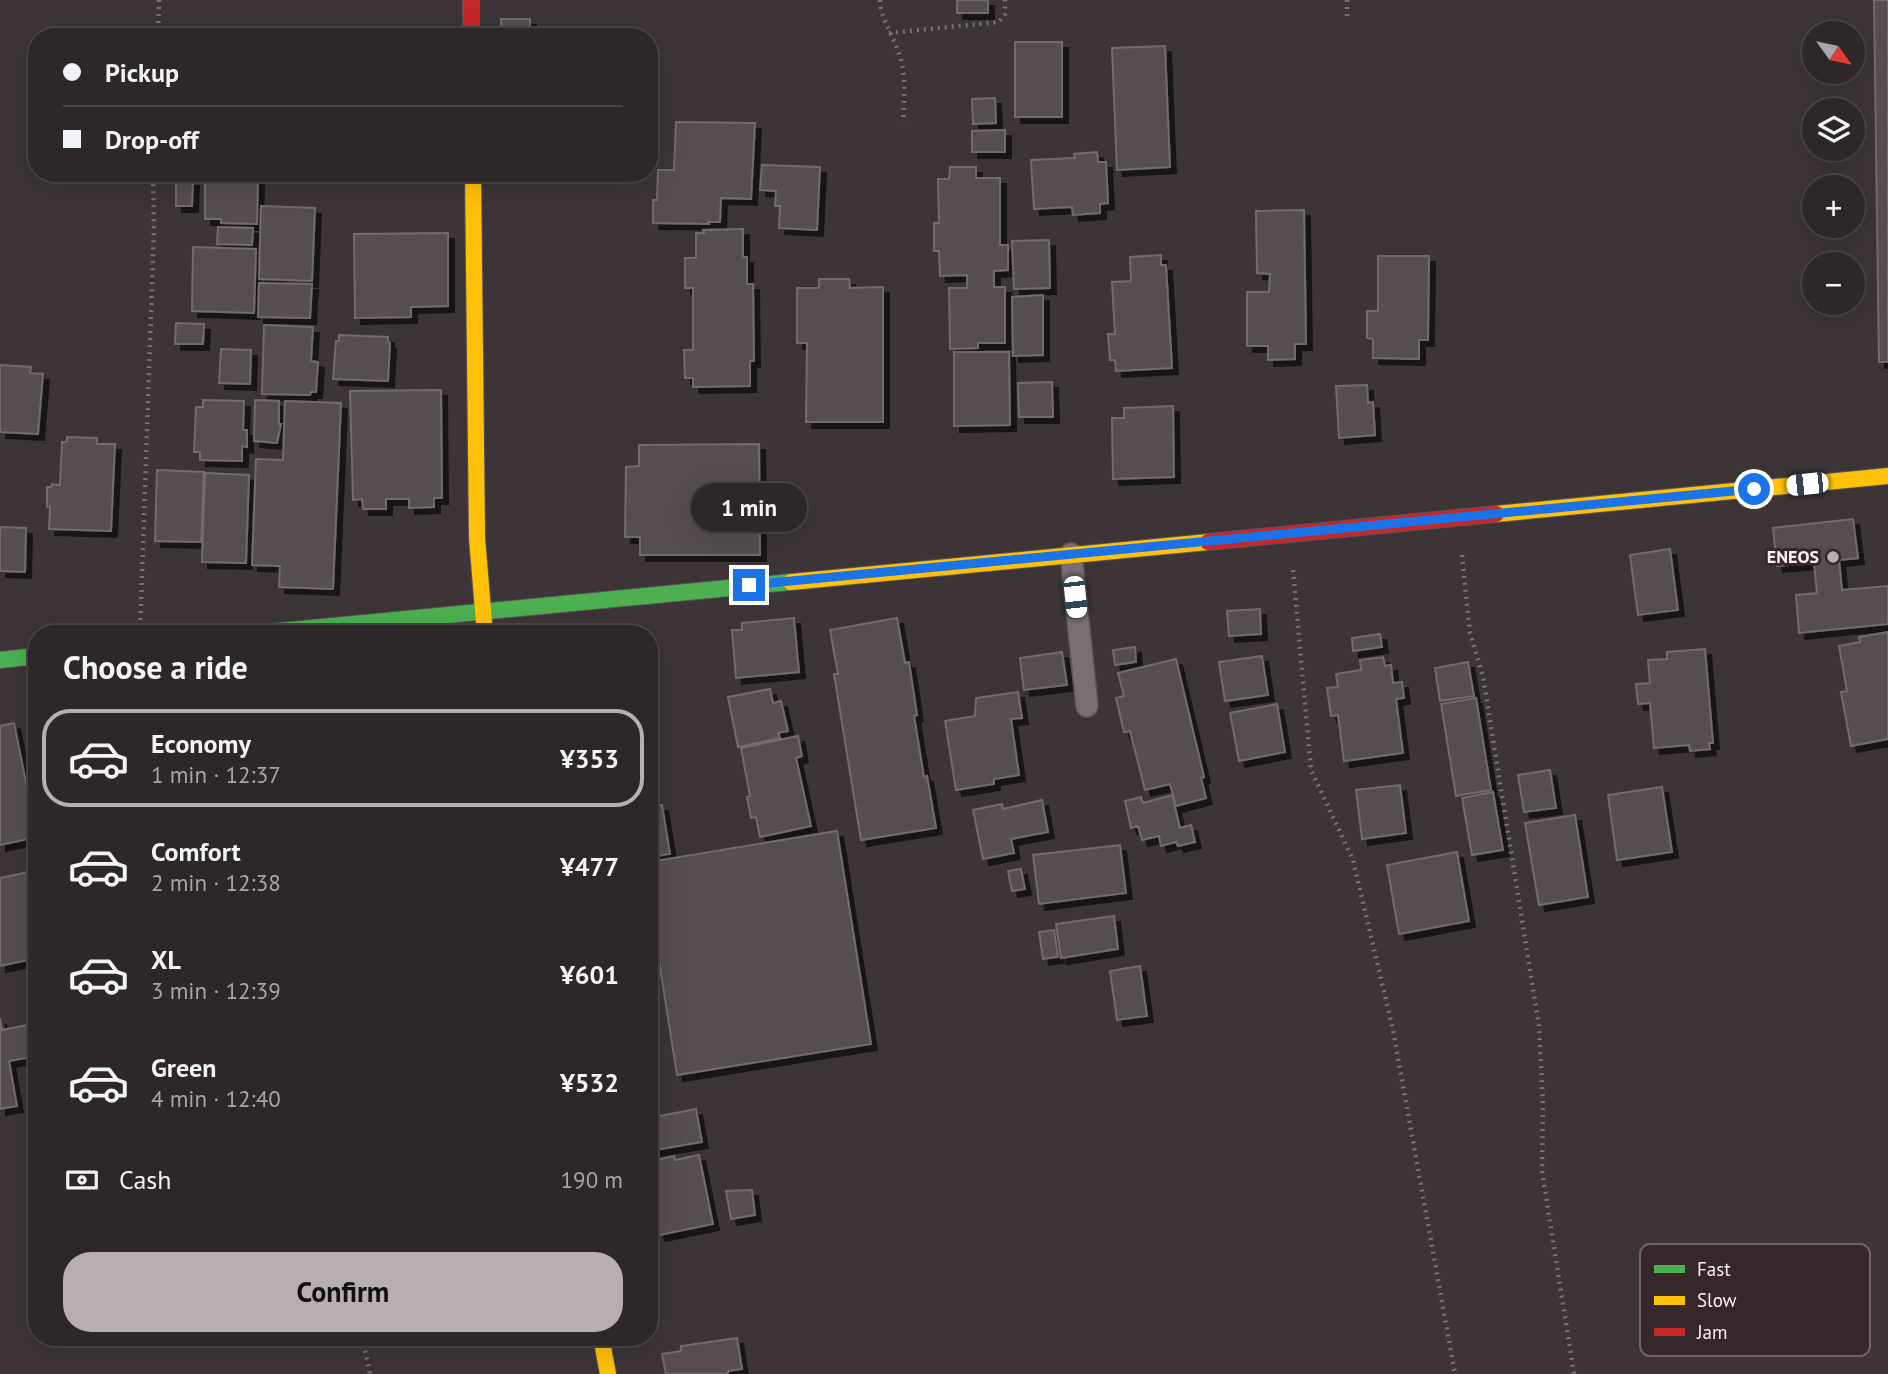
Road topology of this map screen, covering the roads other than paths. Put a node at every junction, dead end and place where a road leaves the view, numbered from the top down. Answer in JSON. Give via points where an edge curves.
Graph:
{"nodes":[{"id":1,"x":471,"y":0,"type":"edge"},
{"id":2,"x":471,"y":28,"type":"edge"},
{"id":3,"x":473,"y":182,"type":"edge"},
{"id":4,"x":1888,"y":476,"type":"edge"},
{"id":5,"x":1071,"y":554,"type":"junction"},
{"id":6,"x":481,"y":610,"type":"junction"},
{"id":7,"x":337,"y":625,"type":"edge"},
{"id":8,"x":484,"y":625,"type":"edge"},
{"id":9,"x":28,"y":657,"type":"edge"},
{"id":10,"x":0,"y":660,"type":"edge"},
{"id":11,"x":1087,"y":706,"type":"dead end"},
{"id":12,"x":603,"y":1346,"type":"edge"},
{"id":13,"x":608,"y":1374,"type":"edge"}],
"edges":[{"from":1,"to":2,"type":"street"},
{"from":3,"to":6,"type":"street"},
{"from":4,"to":5,"type":"street"},
{"from":5,"to":6,"type":"street"},
{"from":5,"to":11,"type":"lane"},
{"from":6,"to":7,"type":"street"},
{"from":6,"to":8,"type":"street"},
{"from":9,"to":10,"type":"street"},
{"from":12,"to":13,"type":"street"}]}
